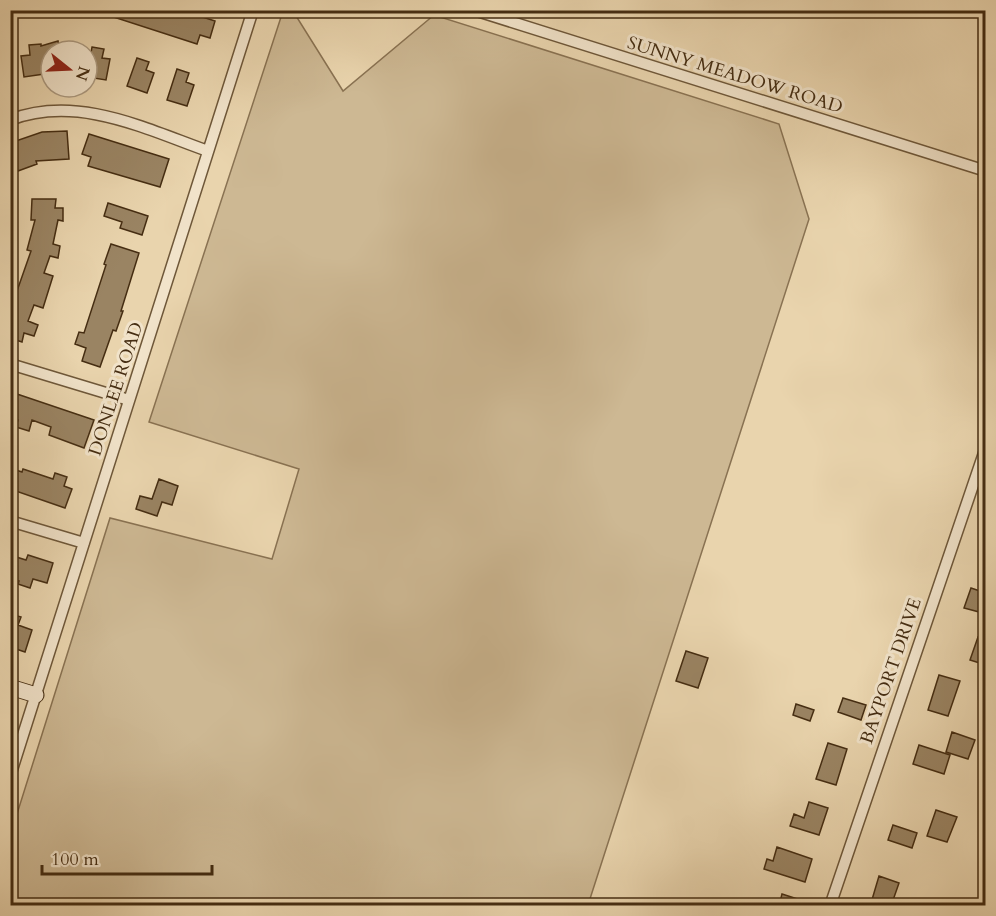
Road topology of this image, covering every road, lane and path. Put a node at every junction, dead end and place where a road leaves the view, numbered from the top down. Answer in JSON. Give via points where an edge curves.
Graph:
{"nodes":[{"id":1,"x":253,"y":10,"type":"edge"},
{"id":2,"x":474,"y":10,"type":"edge"},
{"id":3,"x":10,"y":120,"type":"edge"},
{"id":4,"x":208,"y":151,"type":"junction"},
{"id":5,"x":986,"y":171,"type":"edge"},
{"id":6,"x":10,"y":364,"type":"edge"},
{"id":7,"x":129,"y":400,"type":"junction"},
{"id":8,"x":986,"y":447,"type":"edge"},
{"id":9,"x":10,"y":521,"type":"edge"},
{"id":10,"x":84,"y":543,"type":"junction"},
{"id":11,"x":10,"y":687,"type":"edge"},
{"id":12,"x":36,"y":695,"type":"junction"},
{"id":13,"x":10,"y":777,"type":"edge"},
{"id":14,"x":830,"y":906,"type":"edge"}],
"edges":[{"from":1,"to":4,"type":"street","name":"DONLEE ROAD"},
{"from":2,"to":5,"type":"street","name":"SUNNY MEADOW ROAD"},
{"from":3,"to":4,"type":"street","via":[[42,111],[92,114]]},
{"from":4,"to":7,"type":"street","name":"DONLEE ROAD"},
{"from":6,"to":7,"type":"street"},
{"from":7,"to":10,"type":"street","name":"DONLEE ROAD"},
{"from":8,"to":14,"type":"street","name":"BAYPORT DRIVE"},
{"from":9,"to":10,"type":"street"},
{"from":10,"to":12,"type":"street","name":"DONLEE ROAD"},
{"from":11,"to":12,"type":"street"},
{"from":12,"to":13,"type":"street","name":"DONLEE ROAD"}]}
